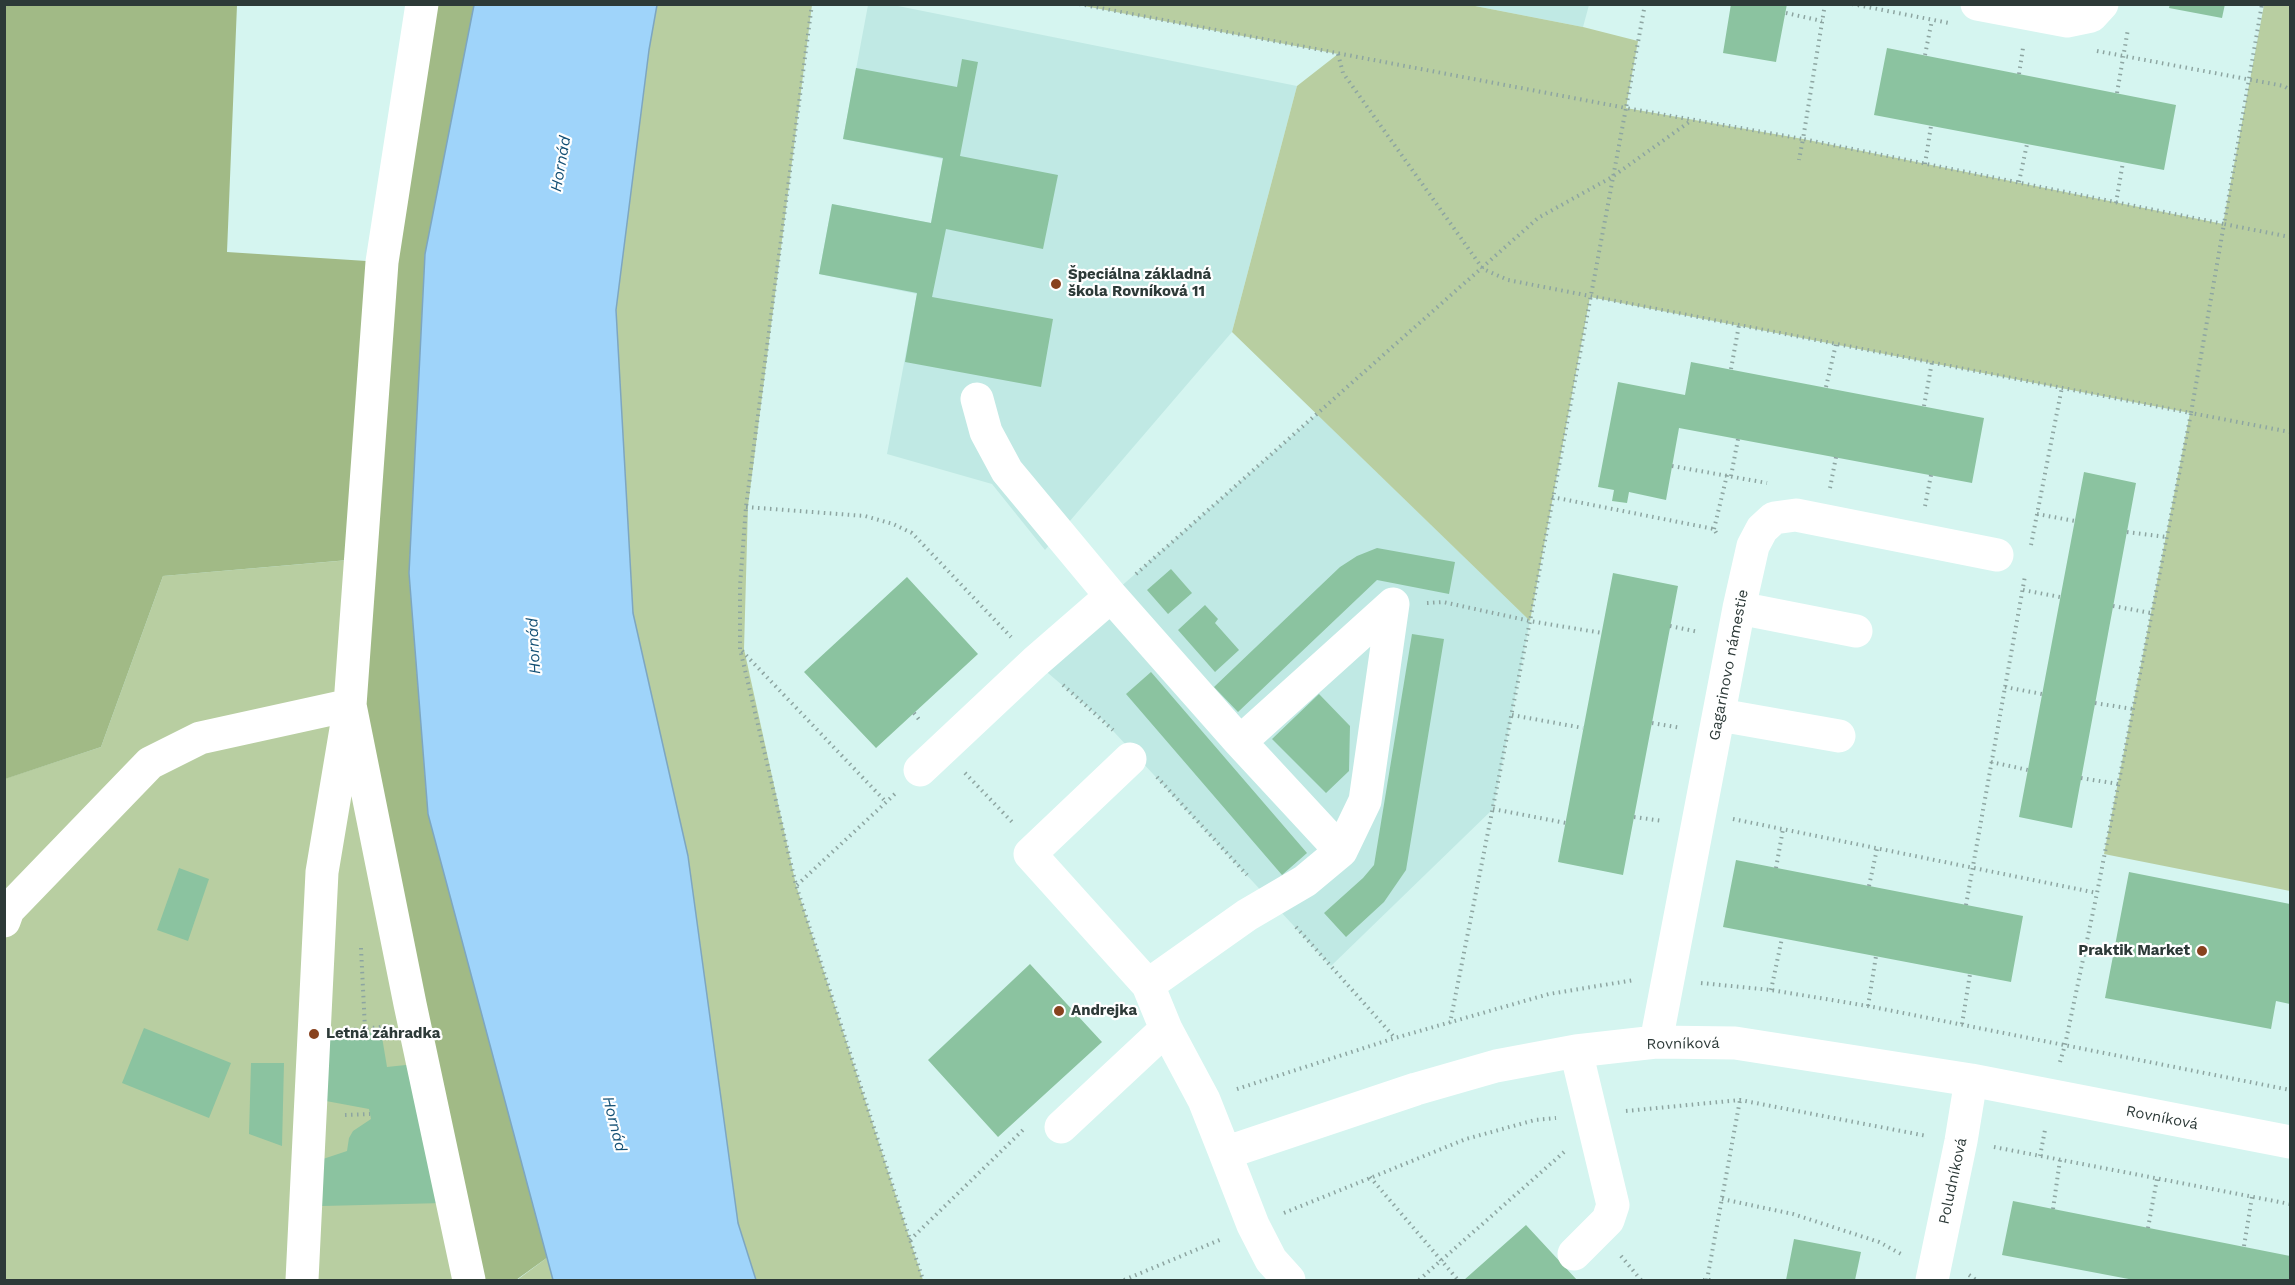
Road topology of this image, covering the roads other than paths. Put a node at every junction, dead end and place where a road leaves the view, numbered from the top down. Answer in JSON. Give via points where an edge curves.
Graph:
{"nodes":[{"id":1,"x":422,"y":4,"type":"edge"},
{"id":2,"x":1977,"y":4,"type":"edge"},
{"id":3,"x":2102,"y":4,"type":"edge"},
{"id":4,"x":977,"y":399,"type":"dead end"},
{"id":5,"x":2018,"y":559,"type":"road end"},
{"id":6,"x":1111,"y":596,"type":"junction"},
{"id":7,"x":1739,"y":608,"type":"junction"},
{"id":8,"x":1856,"y":631,"type":"dead end"},
{"id":9,"x":350,"y":705,"type":"junction"},
{"id":10,"x":1719,"y":715,"type":"junction"},
{"id":11,"x":1839,"y":736,"type":"dead end"},
{"id":12,"x":1240,"y":742,"type":"junction"},
{"id":13,"x":1133,"y":755,"type":"road end"},
{"id":14,"x":931,"y":759,"type":"road end"},
{"id":15,"x":1341,"y":851,"type":"junction"},
{"id":16,"x":4,"y":921,"type":"edge"},
{"id":17,"x":1148,"y":985,"type":"junction"},
{"id":18,"x":1166,"y":1029,"type":"junction"},
{"id":19,"x":1656,"y":1042,"type":"junction"},
{"id":20,"x":1576,"y":1051,"type":"junction"},
{"id":21,"x":1971,"y":1080,"type":"junction"},
{"id":22,"x":1046,"y":1125,"type":"road end"},
{"id":23,"x":2290,"y":1142,"type":"edge"},
{"id":24,"x":1226,"y":1153,"type":"junction"},
{"id":25,"x":1574,"y":1254,"type":"dead end"},
{"id":26,"x":302,"y":1281,"type":"edge"},
{"id":27,"x":469,"y":1281,"type":"edge"},
{"id":28,"x":1289,"y":1281,"type":"edge"},
{"id":29,"x":1932,"y":1281,"type":"edge"}],
"edges":[{"from":1,"to":9,"type":"street","via":[[382,262]]},
{"from":2,"to":3,"type":"street","via":[[2067,21],[2091,16]]},
{"from":4,"to":6,"type":"street","via":[[986,432],[1007,471]]},
{"from":5,"to":7,"type":"street","name":"Gagarinovo námestie","via":[[1796,515],[1774,518],[1753,546]]},
{"from":6,"to":12,"type":"street"},
{"from":6,"to":14,"type":"street"},
{"from":7,"to":8,"type":"street"},
{"from":7,"to":10,"type":"street","name":"Gagarinovo námestie"},
{"from":9,"to":16,"type":"street","via":[[200,738],[150,763],[8,910]]},
{"from":9,"to":26,"type":"street","via":[[322,872]]},
{"from":9,"to":27,"type":"street"},
{"from":10,"to":11,"type":"street"},
{"from":10,"to":19,"type":"street","name":"Gagarinovo námestie"},
{"from":12,"to":15,"type":"street"},
{"from":12,"to":15,"type":"street","via":[[1393,604],[1365,801]]},
{"from":13,"to":17,"type":"street","via":[[1030,855]]},
{"from":15,"to":17,"type":"street","via":[[1305,880],[1247,915]]},
{"from":17,"to":18,"type":"street"},
{"from":18,"to":22,"type":"street"},
{"from":18,"to":24,"type":"street","via":[[1204,1100]]},
{"from":19,"to":20,"type":"street","name":"Rovníková"},
{"from":19,"to":21,"type":"street","name":"Rovníková","via":[[1735,1043]]},
{"from":20,"to":24,"type":"street","name":"Rovníková","via":[[1496,1066],[1416,1089]]},
{"from":20,"to":25,"type":"street","via":[[1613,1205],[1608,1220]]},
{"from":21,"to":23,"type":"street","name":"Rovníková"},
{"from":21,"to":29,"type":"street","name":"Poludníková"},
{"from":24,"to":28,"type":"street","via":[[1253,1226],[1271,1260]]}]}
